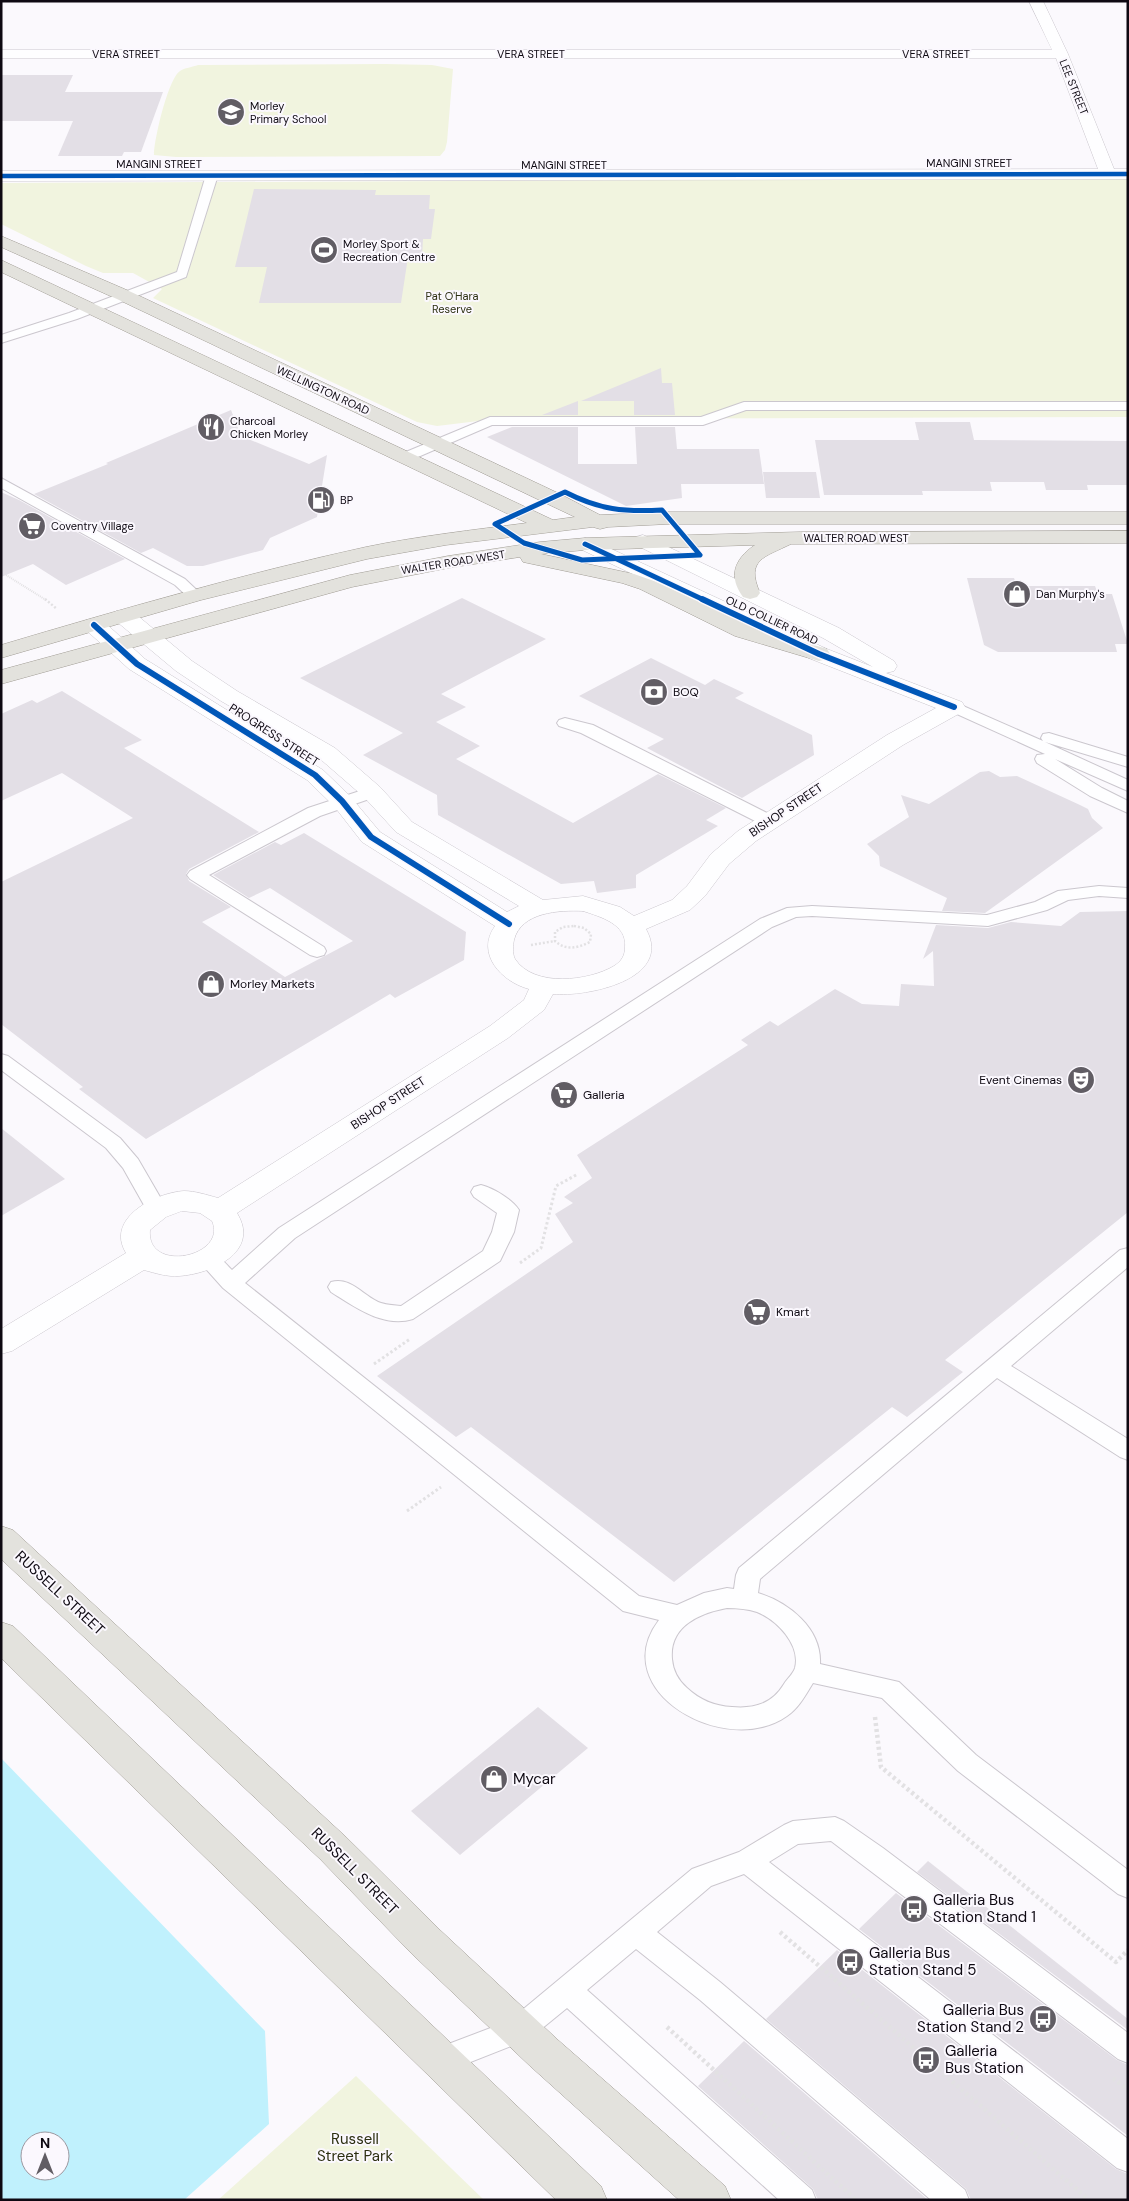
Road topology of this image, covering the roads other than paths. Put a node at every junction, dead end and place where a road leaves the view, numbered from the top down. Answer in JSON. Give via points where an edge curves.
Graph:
{"nodes":[{"id":1,"x":1036,"y":1,"type":"edge"},
{"id":2,"x":1,"y":54,"type":"edge"},
{"id":3,"x":1061,"y":54,"type":"junction"},
{"id":4,"x":1108,"y":174,"type":"junction"},
{"id":5,"x":1128,"y":174,"type":"edge"},
{"id":6,"x":212,"y":175,"type":"junction"},
{"id":7,"x":1,"y":176,"type":"edge"},
{"id":8,"x":1,"y":241,"type":"edge"},
{"id":9,"x":184,"y":261,"type":"junction"},
{"id":10,"x":1,"y":265,"type":"edge"},
{"id":11,"x":142,"y":275,"type":"dead end"},
{"id":12,"x":124,"y":288,"type":"junction"},
{"id":13,"x":106,"y":289,"type":"junction"},
{"id":14,"x":85,"y":304,"type":"junction"},
{"id":15,"x":1,"y":329,"type":"edge"},
{"id":16,"x":1,"y":339,"type":"edge"},
{"id":17,"x":1128,"y":406,"type":"edge"},
{"id":18,"x":438,"y":444,"type":"junction"},
{"id":19,"x":406,"y":457,"type":"junction"},
{"id":20,"x":1,"y":482,"type":"edge"},
{"id":21,"x":477,"y":491,"type":"junction"},
{"id":22,"x":1128,"y":518,"type":"edge"},
{"id":23,"x":595,"y":521,"type":"junction"},
{"id":24,"x":551,"y":527,"type":"junction"},
{"id":25,"x":1128,"y":537,"type":"edge"},
{"id":26,"x":800,"y":538,"type":"junction"},
{"id":27,"x":446,"y":539,"type":"junction"},
{"id":28,"x":643,"y":541,"type":"junction"},
{"id":29,"x":585,"y":544,"type":"junction"},
{"id":30,"x":485,"y":556,"type":"junction"},
{"id":31,"x":750,"y":593,"type":"junction"},
{"id":32,"x":194,"y":595,"type":"junction"},
{"id":33,"x":124,"y":616,"type":"junction"},
{"id":34,"x":94,"y":625,"type":"junction"},
{"id":35,"x":147,"y":636,"type":"junction"},
{"id":36,"x":114,"y":644,"type":"junction"},
{"id":37,"x":1,"y":652,"type":"edge"},
{"id":38,"x":819,"y":654,"type":"junction"},
{"id":39,"x":1,"y":677,"type":"edge"},
{"id":40,"x":963,"y":711,"type":"junction"},
{"id":41,"x":565,"y":723,"type":"dead end"},
{"id":42,"x":1128,"y":762,"type":"edge"},
{"id":43,"x":1121,"y":782,"type":"edge"},
{"id":44,"x":372,"y":792,"type":"junction"},
{"id":45,"x":342,"y":801,"type":"junction"},
{"id":46,"x":1128,"y":808,"type":"edge"},
{"id":47,"x":769,"y":821,"type":"junction"},
{"id":48,"x":1128,"y":893,"type":"edge"},
{"id":49,"x":539,"y":908,"type":"junction"},
{"id":50,"x":508,"y":924,"type":"junction"},
{"id":51,"x":631,"y":926,"type":"junction"},
{"id":52,"x":317,"y":951,"type":"dead end"},
{"id":53,"x":544,"y":985,"type":"junction"},
{"id":54,"x":1,"y":1060,"type":"edge"},
{"id":55,"x":481,"y":1192,"type":"dead end"},
{"id":56,"x":156,"y":1209,"type":"junction"},
{"id":57,"x":220,"y":1210,"type":"junction"},
{"id":58,"x":144,"y":1256,"type":"junction"},
{"id":59,"x":1128,"y":1256,"type":"edge"},
{"id":60,"x":208,"y":1259,"type":"junction"},
{"id":61,"x":231,"y":1283,"type":"junction"},
{"id":62,"x":339,"y":1287,"type":"dead end"},
{"id":63,"x":1,"y":1343,"type":"edge"},
{"id":64,"x":996,"y":1367,"type":"junction"},
{"id":65,"x":1128,"y":1451,"type":"edge"},
{"id":66,"x":1,"y":1539,"type":"edge"},
{"id":67,"x":745,"y":1599,"type":"junction"},
{"id":68,"x":679,"y":1615,"type":"junction"},
{"id":69,"x":4,"y":1643,"type":"edge"},
{"id":70,"x":807,"y":1671,"type":"junction"},
{"id":71,"x":748,"y":1861,"type":"junction"},
{"id":72,"x":1128,"y":1886,"type":"edge"},
{"id":73,"x":636,"y":1932,"type":"junction"},
{"id":74,"x":566,"y":1990,"type":"junction"},
{"id":75,"x":519,"y":2030,"type":"junction"},
{"id":76,"x":1128,"y":2050,"type":"edge"},
{"id":77,"x":440,"y":2062,"type":"junction"},
{"id":78,"x":1128,"y":2158,"type":"edge"},
{"id":79,"x":586,"y":2200,"type":"edge"},
{"id":80,"x":710,"y":2200,"type":"edge"},
{"id":81,"x":801,"y":2200,"type":"edge"},
{"id":82,"x":954,"y":2200,"type":"edge"}],
"edges":[{"from":1,"to":3,"type":"street","name":"LEE STREET"},
{"from":2,"to":3,"type":"street","name":"VERA STREET"},
{"from":3,"to":4,"type":"street","name":"LEE STREET"},
{"from":4,"to":5,"type":"street","name":"MANGINI STREET"},
{"from":4,"to":6,"type":"street","name":"MANGINI STREET"},
{"from":6,"to":7,"type":"street","name":"MANGINI STREET"},
{"from":6,"to":9,"type":"lane"},
{"from":8,"to":13,"type":"main road","name":"WELLINGTON ROAD"},
{"from":9,"to":11,"type":"lane"},
{"from":9,"to":12,"type":"lane","via":[[182,274]]},
{"from":10,"to":14,"type":"main road","name":"WELLINGTON ROAD"},
{"from":12,"to":13,"type":"main road","name":"WELLINGTON ROAD"},
{"from":12,"to":14,"type":"lane"},
{"from":12,"to":18,"type":"main road","name":"WELLINGTON ROAD"},
{"from":13,"to":14,"type":"lane"},
{"from":14,"to":15,"type":"lane"},
{"from":14,"to":16,"type":"lane"},
{"from":14,"to":19,"type":"main road","name":"WELLINGTON ROAD"},
{"from":17,"to":18,"type":"lane","via":[[744,406],[704,421],[490,421]]},
{"from":18,"to":19,"type":"lane"},
{"from":18,"to":23,"type":"main road","name":"WELLINGTON ROAD"},
{"from":19,"to":21,"type":"main road","name":"WELLINGTON ROAD"},
{"from":20,"to":32,"type":"lane","via":[[180,582]]},
{"from":21,"to":24,"type":"main road","name":"WELLINGTON ROAD"},
{"from":21,"to":27,"type":"main road","via":[[485,508],[481,517],[456,529]]},
{"from":22,"to":23,"type":"main road","name":"WALTER ROAD WEST","via":[[678,518]]},
{"from":23,"to":24,"type":"main road","name":"WALTER ROAD WEST"},
{"from":23,"to":28,"type":"main road","name":"WELLINGTON ROAD"},
{"from":24,"to":27,"type":"main road","name":"WALTER ROAD WEST"},
{"from":24,"to":29,"type":"main road","name":"WELLINGTON ROAD"},
{"from":25,"to":26,"type":"main road","name":"WALTER ROAD WEST"},
{"from":26,"to":28,"type":"main road","name":"WALTER ROAD WEST"},
{"from":26,"to":31,"type":"main road","via":[[775,543],[758,552],[746,565],[744,577]]},
{"from":27,"to":32,"type":"main road","name":"WALTER ROAD WEST","via":[[366,553]]},
{"from":28,"to":29,"type":"main road","name":"WALTER ROAD WEST"},
{"from":28,"to":31,"type":"street","name":"OLD COLLIER ROAD"},
{"from":29,"to":30,"type":"main road","name":"WALTER ROAD WEST"},
{"from":29,"to":38,"type":"street","name":"OLD COLLIER ROAD"},
{"from":30,"to":35,"type":"main road","name":"WALTER ROAD WEST","via":[[350,581]]},
{"from":30,"to":38,"type":"main road","via":[[553,562],[627,578],[743,631]]},
{"from":31,"to":40,"type":"street","name":"OLD COLLIER ROAD","via":[[831,633]]},
{"from":32,"to":33,"type":"main road","name":"WALTER ROAD WEST"},
{"from":33,"to":34,"type":"main road","name":"WALTER ROAD WEST"},
{"from":33,"to":35,"type":"street","name":"PROGRESS STREET"},
{"from":34,"to":36,"type":"street","name":"PROGRESS STREET"},
{"from":34,"to":37,"type":"main road","name":"WALTER ROAD WEST"},
{"from":35,"to":36,"type":"main road","name":"WALTER ROAD WEST"},
{"from":35,"to":44,"type":"street","name":"PROGRESS STREET","via":[[229,696],[327,753]]},
{"from":36,"to":39,"type":"main road","name":"WALTER ROAD WEST"},
{"from":36,"to":45,"type":"street","name":"PROGRESS STREET","via":[[137,664],[315,775]]},
{"from":38,"to":40,"type":"street","name":"OLD COLLIER ROAD"},
{"from":40,"to":42,"type":"lane"},
{"from":40,"to":43,"type":"lane","name":"OLD COLLIER ROAD"},
{"from":40,"to":46,"type":"lane"},
{"from":40,"to":47,"type":"street","name":"BISHOP STREET","via":[[895,740]]},
{"from":41,"to":47,"type":"lane","via":[[587,729]]},
{"from":44,"to":45,"type":"lane"},
{"from":44,"to":49,"type":"street","name":"PROGRESS STREET","via":[[404,826]]},
{"from":45,"to":50,"type":"street","name":"PROGRESS STREET","via":[[371,837]]},
{"from":45,"to":52,"type":"lane","via":[[314,812],[196,875]]},
{"from":47,"to":51,"type":"street","name":"BISHOP STREET","via":[[720,859],[696,892],[681,905]]},
{"from":48,"to":61,"type":"lane","via":[[1064,895],[1041,906],[988,921],[793,912],[766,924],[287,1234]]},
{"from":49,"to":50,"type":"street"},
{"from":49,"to":51,"type":"street","via":[[582,903],[607,910]]},
{"from":50,"to":53,"type":"street","via":[[502,933],[500,952],[506,964],[515,973]]},
{"from":51,"to":53,"type":"street","via":[[639,947],[636,958],[616,977],[582,986]]},
{"from":53,"to":57,"type":"street","name":"BISHOP STREET","via":[[535,1004],[499,1032]]},
{"from":54,"to":56,"type":"lane","via":[[113,1143],[131,1164]]},
{"from":55,"to":62,"type":"lane","via":[[508,1210],[503,1232],[492,1256],[405,1314],[376,1310]]},
{"from":56,"to":57,"type":"street","via":[[183,1201]]},
{"from":56,"to":58,"type":"street","via":[[136,1231],[135,1240]]},
{"from":57,"to":60,"type":"street","via":[[230,1226],[230,1235],[222,1248]]},
{"from":58,"to":60,"type":"street","via":[[181,1266]]},
{"from":58,"to":63,"type":"street"},
{"from":59,"to":64,"type":"lane"},
{"from":60,"to":61,"type":"lane"},
{"from":61,"to":68,"type":"lane","via":[[632,1604]]},
{"from":64,"to":65,"type":"lane"},
{"from":64,"to":67,"type":"lane","via":[[748,1575]]},
{"from":66,"to":75,"type":"main road","name":"RUSSELL STREET","via":[[326,1841]]},
{"from":67,"to":68,"type":"lane","via":[[709,1600]]},
{"from":67,"to":70,"type":"lane","via":[[768,1606],[788,1620],[800,1635],[807,1652]]},
{"from":68,"to":70,"type":"lane","via":[[666,1629],[659,1646],[659,1664],[666,1682],[678,1698],[698,1710],[720,1717],[744,1719],[767,1714],[786,1703]]},
{"from":69,"to":77,"type":"main road"},
{"from":70,"to":72,"type":"lane","via":[[890,1689],[967,1763]]},
{"from":71,"to":73,"type":"lane","via":[[702,1877]]},
{"from":71,"to":76,"type":"lane","via":[[793,1833],[835,1829]]},
{"from":71,"to":78,"type":"lane"},
{"from":73,"to":74,"type":"lane"},
{"from":73,"to":82,"type":"lane"},
{"from":74,"to":75,"type":"lane"},
{"from":74,"to":81,"type":"lane"},
{"from":75,"to":77,"type":"lane"},
{"from":75,"to":80,"type":"main road","name":"RUSSELL STREET"},
{"from":77,"to":79,"type":"main road"}]}
